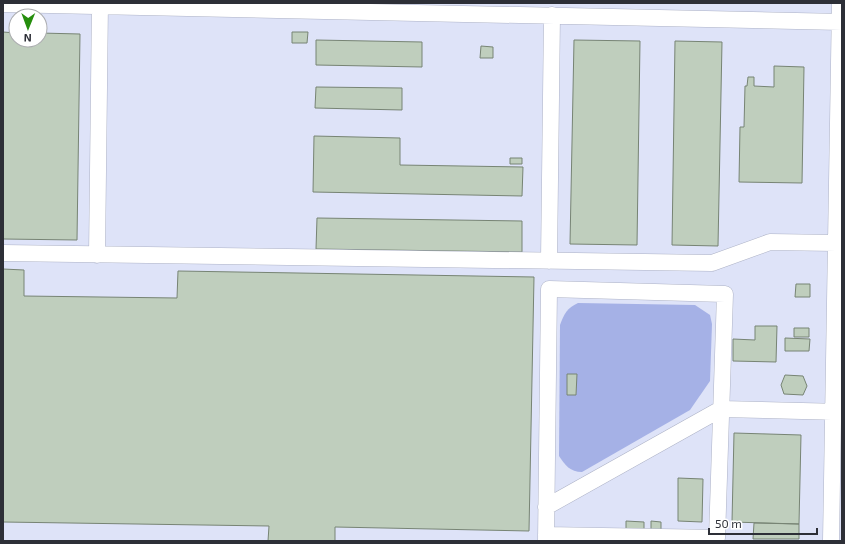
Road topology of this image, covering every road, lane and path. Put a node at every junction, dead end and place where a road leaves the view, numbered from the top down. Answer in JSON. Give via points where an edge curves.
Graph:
{"nodes":[{"id":1,"x":840,"y":3,"type":"edge"},
{"id":2,"x":3,"y":4,"type":"edge"},
{"id":3,"x":100,"y":4,"type":"edge"},
{"id":4,"x":455,"y":8,"type":"edge"},
{"id":5,"x":636,"y":10,"type":"edge"},
{"id":6,"x":552,"y":15,"type":"junction"},
{"id":7,"x":841,"y":22,"type":"edge"},
{"id":8,"x":836,"y":243,"type":"junction"},
{"id":9,"x":3,"y":253,"type":"edge"},
{"id":10,"x":97,"y":254,"type":"junction"},
{"id":11,"x":549,"y":261,"type":"junction"},
{"id":12,"x":721,"y":410,"type":"junction"},
{"id":13,"x":838,"y":412,"type":"edge"},
{"id":14,"x":546,"y":507,"type":"junction"},
{"id":15,"x":546,"y":538,"type":"edge"},
{"id":16,"x":831,"y":541,"type":"edge"}],
"edges":[{"from":1,"to":7,"type":"street"},
{"from":2,"to":3,"type":"street"},
{"from":3,"to":4,"type":"street"},
{"from":3,"to":10,"type":"street"},
{"from":4,"to":6,"type":"street"},
{"from":5,"to":6,"type":"street"},
{"from":5,"to":7,"type":"street"},
{"from":6,"to":11,"type":"street"},
{"from":7,"to":8,"type":"street"},
{"from":8,"to":11,"type":"street","via":[[770,242],[712,263]]},
{"from":8,"to":13,"type":"street"},
{"from":9,"to":10,"type":"street"},
{"from":10,"to":11,"type":"street"},
{"from":12,"to":13,"type":"street"},
{"from":12,"to":14,"type":"street"},
{"from":12,"to":14,"type":"street","via":[[725,294],[549,289]]},
{"from":12,"to":15,"type":"street","via":[[717,538]]},
{"from":13,"to":16,"type":"street"},
{"from":14,"to":15,"type":"street"}]}
